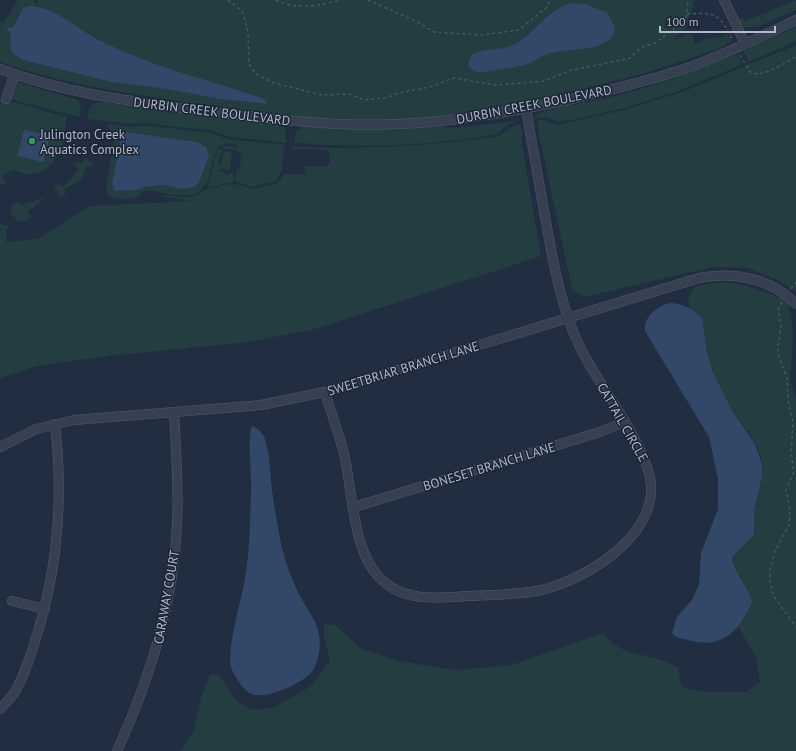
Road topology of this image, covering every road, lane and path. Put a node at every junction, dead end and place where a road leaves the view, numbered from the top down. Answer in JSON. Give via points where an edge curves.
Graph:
{"nodes":[{"id":1,"x":228,"y":0,"type":"edge"},
{"id":2,"x":276,"y":0,"type":"edge"},
{"id":3,"x":340,"y":0,"type":"edge"},
{"id":4,"x":368,"y":0,"type":"edge"},
{"id":5,"x":550,"y":0,"type":"edge"},
{"id":6,"x":688,"y":0,"type":"edge"},
{"id":7,"x":724,"y":0,"type":"edge"},
{"id":8,"x":796,"y":20,"type":"edge"},
{"id":9,"x":745,"y":43,"type":"junction"},
{"id":10,"x":0,"y":69,"type":"edge"},
{"id":11,"x":14,"y":75,"type":"junction"},
{"id":12,"x":6,"y":99,"type":"dead end"},
{"id":13,"x":526,"y":109,"type":"junction"},
{"id":14,"x":796,"y":282,"type":"edge"},
{"id":15,"x":786,"y":296,"type":"junction"},
{"id":16,"x":796,"y":304,"type":"edge"},
{"id":17,"x":569,"y":317,"type":"junction"},
{"id":18,"x":325,"y":392,"type":"junction"},
{"id":19,"x":174,"y":412,"type":"junction"},
{"id":20,"x":624,"y":422,"type":"junction"},
{"id":21,"x":55,"y":424,"type":"junction"},
{"id":22,"x":0,"y":447,"type":"edge"},
{"id":23,"x":354,"y":507,"type":"junction"},
{"id":24,"x":12,"y":601,"type":"dead end"},
{"id":25,"x":45,"y":609,"type":"junction"},
{"id":26,"x":796,"y":627,"type":"edge"},
{"id":27,"x":0,"y":709,"type":"edge"},
{"id":28,"x":117,"y":751,"type":"edge"}],
"edges":[{"from":1,"to":6,"type":"path","via":[[242,11],[246,21],[249,64],[256,74],[274,83],[304,91],[322,95],[349,94],[364,100],[417,90],[453,78],[495,84],[545,81],[568,72],[630,58],[642,47],[655,43],[684,21]]},
{"from":2,"to":3,"type":"path","via":[[283,4],[303,6]]},
{"from":4,"to":5,"type":"path","via":[[418,22],[434,32],[482,35],[519,30],[548,7]]},
{"from":7,"to":9,"type":"street"},
{"from":8,"to":9,"type":"street","name":"DURBIN CREEK BOULEVARD"},
{"from":9,"to":13,"type":"street","name":"DURBIN CREEK BOULEVARD","via":[[659,77]]},
{"from":10,"to":11,"type":"street","name":"DURBIN CREEK BOULEVARD"},
{"from":11,"to":12,"type":"street"},
{"from":11,"to":13,"type":"street","name":"DURBIN CREEK BOULEVARD","via":[[48,85],[125,100],[325,124],[448,121]]},
{"from":13,"to":17,"type":"street","name":"CATTAIL CIRCLE","via":[[554,267]]},
{"from":14,"to":15,"type":"path"},
{"from":15,"to":16,"type":"street","name":"SWEETBRIAR BRANCH LANE"},
{"from":15,"to":17,"type":"street","name":"SWEETBRIAR BRANCH LANE","via":[[768,284],[752,279],[714,275]]},
{"from":15,"to":26,"type":"path","via":[[778,310],[781,326],[778,348],[779,358],[787,377],[793,423],[791,452],[794,472],[786,490],[790,521],[775,550],[770,580],[773,595]]},
{"from":17,"to":18,"type":"street","name":"SWEETBRIAR BRANCH LANE"},
{"from":17,"to":20,"type":"street","name":"CATTAIL CIRCLE","via":[[585,357]]},
{"from":18,"to":19,"type":"street","name":"SWEETBRIAR BRANCH LANE","via":[[261,405]]},
{"from":18,"to":23,"type":"street","name":"CATTAIL CIRCLE","via":[[344,453]]},
{"from":19,"to":21,"type":"street","name":"SWEETBRIAR BRANCH LANE","via":[[74,420]]},
{"from":19,"to":28,"type":"street","name":"CARAWAY COURT","via":[[178,488],[170,588],[163,626],[145,688]]},
{"from":20,"to":23,"type":"street","name":"BONESET BRANCH LANE","via":[[600,432]]},
{"from":20,"to":23,"type":"street","name":"CATTAIL CIRCLE","via":[[643,454],[650,472],[651,492],[645,514],[636,530],[614,552],[583,574],[552,587],[523,593],[455,597],[420,598],[399,592],[381,580],[365,558]]},
{"from":21,"to":22,"type":"street","name":"SWEETBRIAR BRANCH LANE","via":[[20,436]]},
{"from":21,"to":25,"type":"street","via":[[59,456],[60,513],[55,561]]},
{"from":24,"to":25,"type":"street"},
{"from":25,"to":27,"type":"street","via":[[14,693]]}]}
